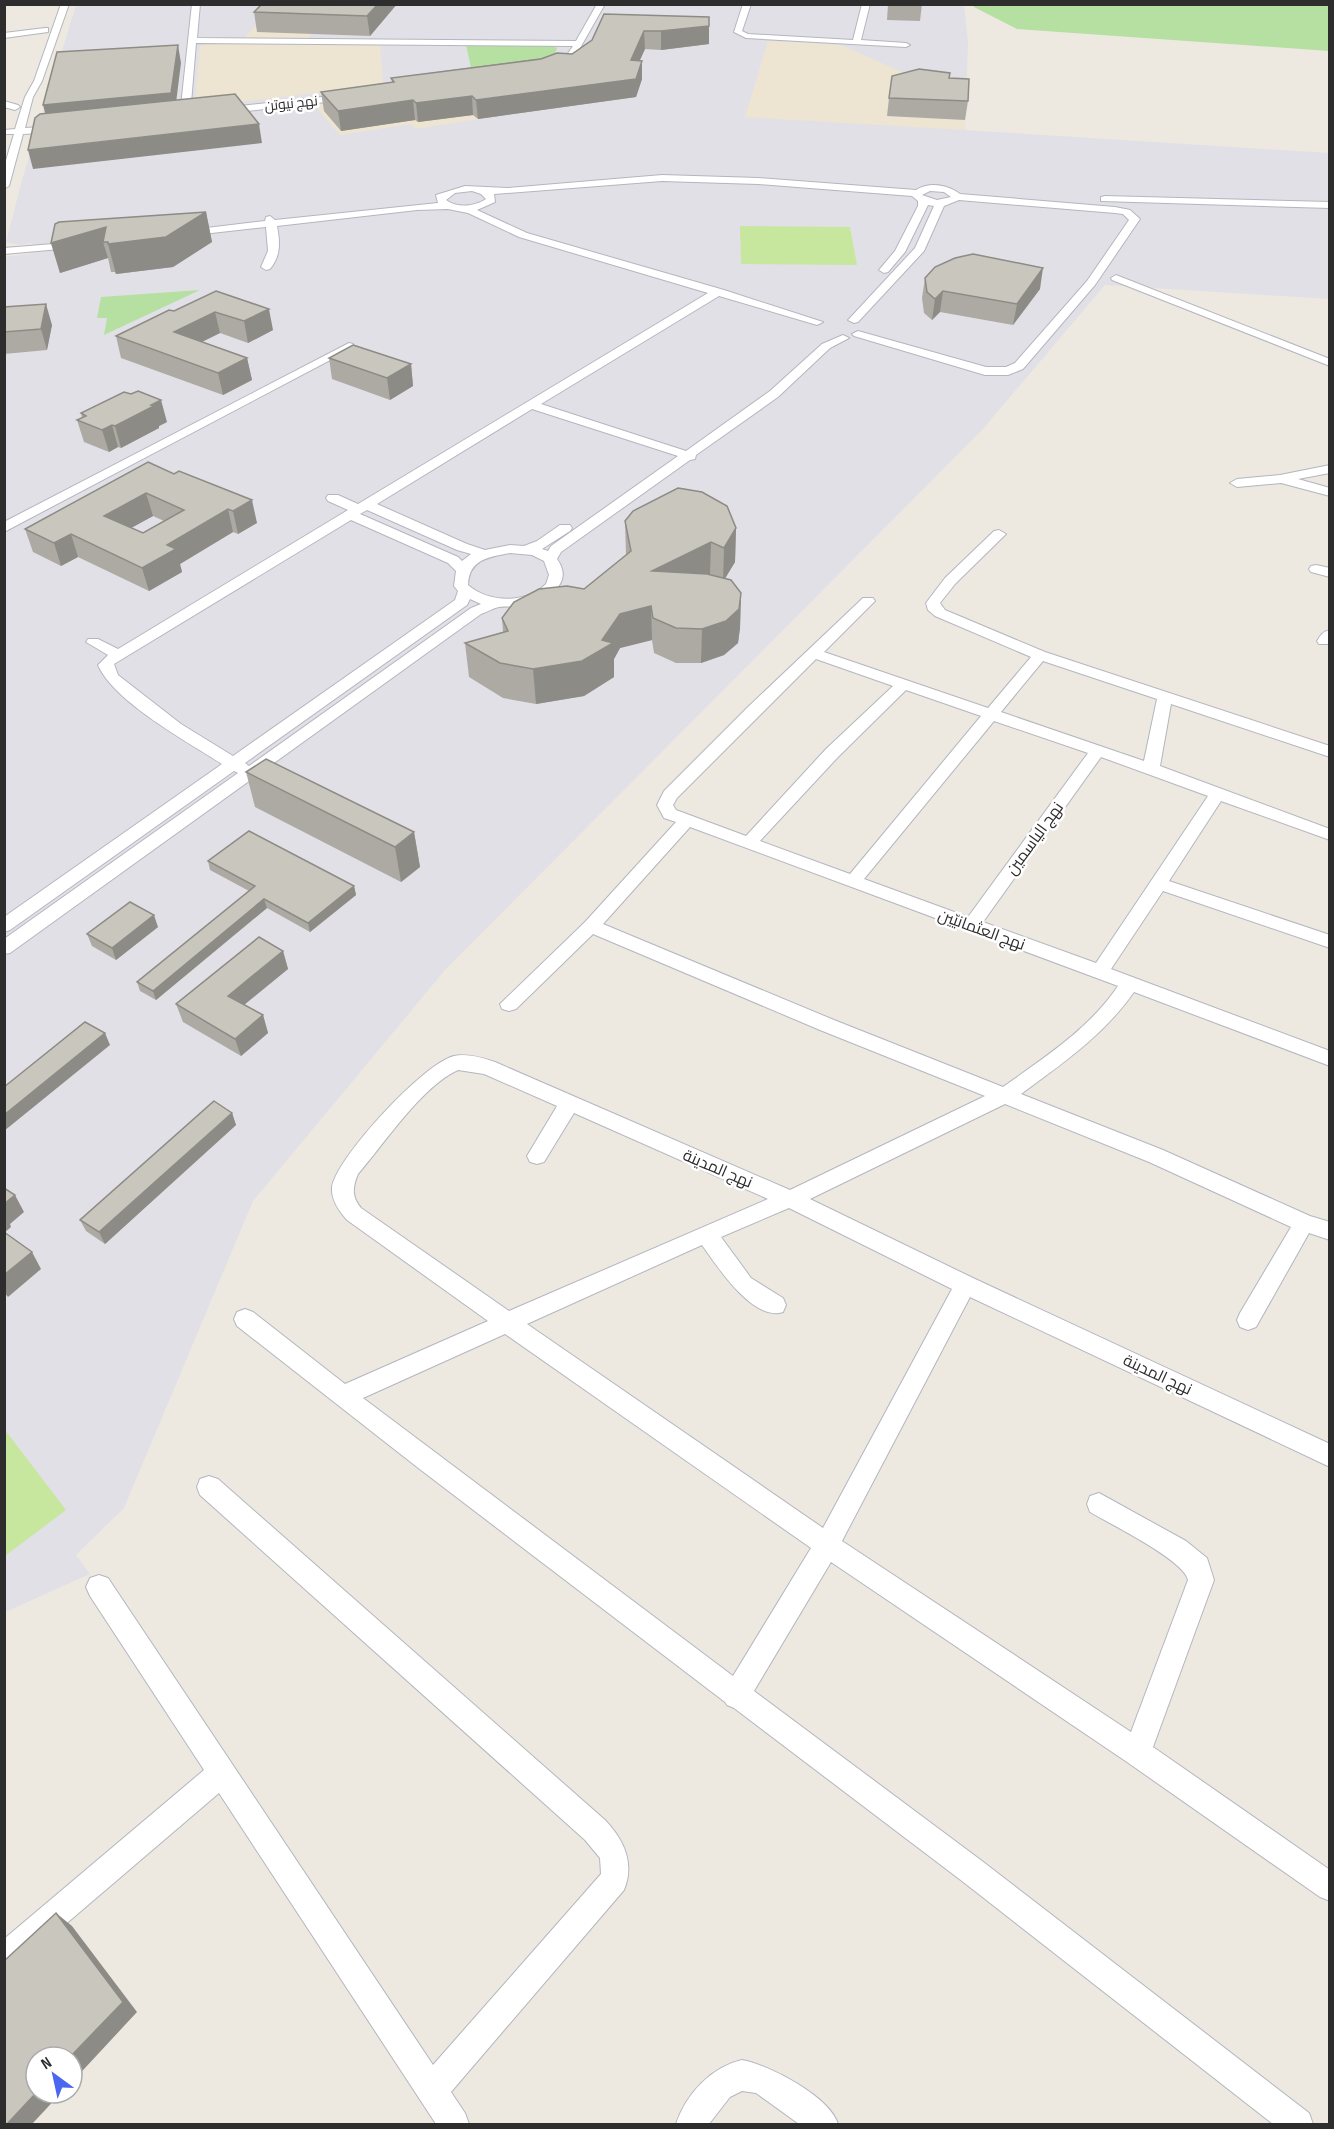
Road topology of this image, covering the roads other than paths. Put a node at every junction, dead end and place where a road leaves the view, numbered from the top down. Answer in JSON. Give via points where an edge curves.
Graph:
{"nodes":[{"id":1,"x":65,"y":4,"type":"edge"},
{"id":2,"x":196,"y":4,"type":"edge"},
{"id":3,"x":593,"y":4,"type":"edge"},
{"id":4,"x":601,"y":4,"type":"edge"},
{"id":5,"x":747,"y":4,"type":"edge"},
{"id":6,"x":866,"y":4,"type":"edge"},
{"id":7,"x":49,"y":18,"type":"dead end"},
{"id":8,"x":45,"y":30,"type":"junction"},
{"id":9,"x":6,"y":32,"type":"edge"},
{"id":10,"x":193,"y":40,"type":"junction"},
{"id":11,"x":856,"y":42,"type":"junction"},
{"id":12,"x":574,"y":44,"type":"junction"},
{"id":13,"x":906,"y":45,"type":"dead end"},
{"id":14,"x":547,"y":69,"type":"edge"},
{"id":15,"x":29,"y":73,"type":"dead end"},
{"id":16,"x":22,"y":90,"type":"dead end"},
{"id":17,"x":360,"y":94,"type":"edge"},
{"id":18,"x":4,"y":104,"type":"edge"},
{"id":19,"x":207,"y":110,"type":"edge"},
{"id":20,"x":11,"y":111,"type":"edge"},
{"id":21,"x":196,"y":111,"type":"edge"},
{"id":22,"x":185,"y":112,"type":"junction"},
{"id":23,"x":174,"y":114,"type":"edge"},
{"id":24,"x":65,"y":126,"type":"edge"},
{"id":25,"x":19,"y":130,"type":"junction"},
{"id":26,"x":6,"y":132,"type":"edge"},
{"id":27,"x":4,"y":186,"type":"edge"},
{"id":28,"x":946,"y":189,"type":"junction"},
{"id":29,"x":957,"y":196,"type":"junction"},
{"id":30,"x":920,"y":197,"type":"junction"},
{"id":31,"x":488,"y":198,"type":"junction"},
{"id":32,"x":444,"y":201,"type":"junction"},
{"id":33,"x":940,"y":203,"type":"junction"},
{"id":34,"x":1329,"y":206,"type":"edge"},
{"id":35,"x":462,"y":208,"type":"junction"},
{"id":36,"x":1114,"y":210,"type":"junction"},
{"id":37,"x":1329,"y":216,"type":"edge"},
{"id":38,"x":270,"y":221,"type":"junction"},
{"id":39,"x":497,"y":222,"type":"junction"},
{"id":40,"x":176,"y":232,"type":"edge"},
{"id":41,"x":89,"y":242,"type":"edge"},
{"id":42,"x":4,"y":251,"type":"edge"},
{"id":43,"x":266,"y":267,"type":"dead end"},
{"id":44,"x":877,"y":277,"type":"dead end"},
{"id":45,"x":1116,"y":278,"type":"dead end"},
{"id":46,"x":720,"y":292,"type":"junction"},
{"id":47,"x":854,"y":320,"type":"junction"},
{"id":48,"x":818,"y":333,"type":"junction"},
{"id":49,"x":858,"y":334,"type":"junction"},
{"id":50,"x":843,"y":338,"type":"junction"},
{"id":51,"x":349,"y":346,"type":"edge"},
{"id":52,"x":1329,"y":363,"type":"edge"},
{"id":53,"x":530,"y":404,"type":"junction"},
{"id":54,"x":676,"y":451,"type":"junction"},
{"id":55,"x":690,"y":456,"type":"junction"},
{"id":56,"x":1329,"y":469,"type":"edge"},
{"id":57,"x":1280,"y":479,"type":"junction"},
{"id":58,"x":1237,"y":483,"type":"dead end"},
{"id":59,"x":1329,"y":492,"type":"edge"},
{"id":60,"x":333,"y":498,"type":"dead end"},
{"id":61,"x":360,"y":510,"type":"junction"},
{"id":62,"x":4,"y":528,"type":"edge"},
{"id":63,"x":999,"y":534,"type":"dead end"},
{"id":64,"x":524,"y":550,"type":"junction"},
{"id":65,"x":484,"y":554,"type":"junction"},
{"id":66,"x":550,"y":559,"type":"junction"},
{"id":67,"x":462,"y":569,"type":"junction"},
{"id":68,"x":465,"y":590,"type":"junction"},
{"id":69,"x":868,"y":601,"type":"dead end"},
{"id":70,"x":496,"y":603,"type":"junction"},
{"id":71,"x":93,"y":642,"type":"dead end"},
{"id":72,"x":813,"y":653,"type":"junction"},
{"id":73,"x":118,"y":655,"type":"junction"},
{"id":74,"x":1040,"y":655,"type":"junction"},
{"id":75,"x":903,"y":685,"type":"junction"},
{"id":76,"x":1165,"y":697,"type":"junction"},
{"id":77,"x":992,"y":714,"type":"junction"},
{"id":78,"x":1097,"y":752,"type":"junction"},
{"id":79,"x":1329,"y":752,"type":"edge"},
{"id":80,"x":231,"y":764,"type":"junction"},
{"id":81,"x":1150,"y":769,"type":"junction"},
{"id":82,"x":249,"y":773,"type":"junction"},
{"id":83,"x":1217,"y":795,"type":"junction"},
{"id":84,"x":686,"y":821,"type":"junction"},
{"id":85,"x":1329,"y":836,"type":"edge"},
{"id":86,"x":749,"y":843,"type":"junction"},
{"id":87,"x":853,"y":881,"type":"junction"},
{"id":88,"x":1158,"y":883,"type":"junction"},
{"id":89,"x":972,"y":925,"type":"junction"},
{"id":90,"x":4,"y":926,"type":"edge"},
{"id":91,"x":591,"y":926,"type":"junction"},
{"id":92,"x":1329,"y":942,"type":"edge"},
{"id":93,"x":4,"y":948,"type":"edge"},
{"id":94,"x":1100,"y":972,"type":"junction"},
{"id":95,"x":1130,"y":983,"type":"junction"},
{"id":96,"x":510,"y":1004,"type":"dead end"},
{"id":97,"x":1329,"y":1059,"type":"edge"},
{"id":98,"x":1006,"y":1095,"type":"junction"},
{"id":99,"x":569,"y":1104,"type":"junction"},
{"id":100,"x":537,"y":1156,"type":"dead end"},
{"id":101,"x":790,"y":1199,"type":"junction"},
{"id":102,"x":1304,"y":1223,"type":"junction"},
{"id":103,"x":1329,"y":1232,"type":"edge"},
{"id":104,"x":706,"y":1234,"type":"junction"},
{"id":105,"x":965,"y":1285,"type":"junction"},
{"id":106,"x":775,"y":1305,"type":"dead end"},
{"id":107,"x":245,"y":1319,"type":"dead end"},
{"id":108,"x":1248,"y":1320,"type":"dead end"},
{"id":109,"x":507,"y":1324,"type":"junction"},
{"id":110,"x":342,"y":1396,"type":"junction"},
{"id":111,"x":1329,"y":1456,"type":"edge"},
{"id":112,"x":209,"y":1487,"type":"dead end"},
{"id":113,"x":1099,"y":1504,"type":"dead end"},
{"id":114,"x":827,"y":1545,"type":"junction"},
{"id":115,"x":99,"y":1587,"type":"dead end"},
{"id":116,"x":736,"y":1696,"type":"junction"},
{"id":117,"x":1137,"y":1752,"type":"junction"},
{"id":118,"x":221,"y":1773,"type":"junction"},
{"id":119,"x":1329,"y":1887,"type":"edge"},
{"id":120,"x":9,"y":1954,"type":"edge"},
{"id":121,"x":431,"y":2091,"type":"junction"},
{"id":122,"x":454,"y":2124,"type":"edge"},
{"id":123,"x":691,"y":2124,"type":"edge"},
{"id":124,"x":824,"y":2124,"type":"edge"},
{"id":125,"x":1298,"y":2124,"type":"edge"}],
"edges":[{"from":1,"to":25,"type":"street"},
{"from":2,"to":10,"type":"street"},
{"from":3,"to":12,"type":"street"},
{"from":4,"to":12,"type":"street"},
{"from":5,"to":11,"type":"street","via":[[740,34]]},
{"from":6,"to":11,"type":"street"},
{"from":7,"to":8,"type":"street"},
{"from":8,"to":9,"type":"street"},
{"from":8,"to":15,"type":"street"},
{"from":10,"to":12,"type":"street"},
{"from":10,"to":22,"type":"street"},
{"from":11,"to":13,"type":"street"},
{"from":12,"to":14,"type":"street","via":[[567,61]]},
{"from":16,"to":20,"type":"street"},
{"from":17,"to":19,"type":"street","name":"نهج نيوتن"},
{"from":18,"to":20,"type":"street"},
{"from":20,"to":26,"type":"street"},
{"from":21,"to":22,"type":"street"},
{"from":22,"to":23,"type":"street"},
{"from":24,"to":25,"type":"street"},
{"from":25,"to":26,"type":"street"},
{"from":25,"to":27,"type":"street"},
{"from":28,"to":29,"type":"street"},
{"from":28,"to":30,"type":"street","via":[[930,188]]},
{"from":28,"to":34,"type":"street"},
{"from":29,"to":33,"type":"street"},
{"from":29,"to":36,"type":"street"},
{"from":30,"to":31,"type":"street","via":[[663,178],[617,180]]},
{"from":30,"to":33,"type":"street"},
{"from":30,"to":44,"type":"street","via":[[923,206],[900,252]]},
{"from":31,"to":32,"type":"street","via":[[468,189],[454,190]]},
{"from":31,"to":35,"type":"street","via":[[472,208]]},
{"from":31,"to":39,"type":"street"},
{"from":32,"to":35,"type":"street"},
{"from":32,"to":38,"type":"street"},
{"from":33,"to":47,"type":"street","via":[[920,249]]},
{"from":35,"to":39,"type":"street"},
{"from":36,"to":37,"type":"street"},
{"from":36,"to":49,"type":"street","via":[[1135,219],[1090,284],[1019,366],[986,371]]},
{"from":38,"to":40,"type":"street"},
{"from":38,"to":43,"type":"street","via":[[274,249]]},
{"from":39,"to":46,"type":"street","via":[[523,235]]},
{"from":41,"to":42,"type":"street"},
{"from":45,"to":52,"type":"street"},
{"from":46,"to":48,"type":"street"},
{"from":46,"to":53,"type":"street"},
{"from":47,"to":48,"type":"street","via":[[835,317]]},
{"from":47,"to":49,"type":"street","via":[[862,327]]},
{"from":48,"to":50,"type":"street"},
{"from":48,"to":54,"type":"street","via":[[762,390]]},
{"from":49,"to":50,"type":"street"},
{"from":50,"to":55,"type":"street","via":[[826,346],[774,394]]},
{"from":51,"to":62,"type":"street"},
{"from":53,"to":54,"type":"street"},
{"from":53,"to":61,"type":"street"},
{"from":54,"to":55,"type":"street"},
{"from":54,"to":64,"type":"street","via":[[542,543]]},
{"from":55,"to":66,"type":"street","via":[[556,549]]},
{"from":56,"to":57,"type":"street"},
{"from":57,"to":58,"type":"street"},
{"from":57,"to":59,"type":"street"},
{"from":60,"to":61,"type":"street"},
{"from":61,"to":65,"type":"street"},
{"from":61,"to":67,"type":"street","via":[[453,560]]},
{"from":61,"to":73,"type":"street"},
{"from":63,"to":74,"type":"street","via":[[950,581],[933,607]]},
{"from":64,"to":65,"type":"street"},
{"from":64,"to":66,"type":"street","via":[[539,552]]},
{"from":65,"to":67,"type":"street"},
{"from":66,"to":70,"type":"street","via":[[557,576],[549,590],[533,598]]},
{"from":67,"to":68,"type":"street","via":[[461,586]]},
{"from":68,"to":70,"type":"street","via":[[477,599]]},
{"from":68,"to":80,"type":"street","via":[[462,602]]},
{"from":69,"to":72,"type":"street"},
{"from":70,"to":82,"type":"street","via":[[476,611]]},
{"from":71,"to":73,"type":"street"},
{"from":72,"to":75,"type":"street"},
{"from":72,"to":84,"type":"street","name":"نهج العثمانيّين","via":[[670,795],[665,805],[670,814]]},
{"from":73,"to":80,"type":"street","via":[[106,665],[120,686]]},
{"from":74,"to":76,"type":"street"},
{"from":74,"to":77,"type":"street"},
{"from":75,"to":77,"type":"street"},
{"from":75,"to":86,"type":"street","via":[[832,753]]},
{"from":76,"to":79,"type":"street"},
{"from":76,"to":81,"type":"street"},
{"from":77,"to":78,"type":"street"},
{"from":77,"to":87,"type":"street"},
{"from":78,"to":81,"type":"street"},
{"from":78,"to":89,"type":"street","name":"نهج الياسمين"},
{"from":80,"to":82,"type":"street"},
{"from":80,"to":90,"type":"street"},
{"from":81,"to":83,"type":"street"},
{"from":82,"to":93,"type":"street"},
{"from":83,"to":85,"type":"street"},
{"from":83,"to":88,"type":"street"},
{"from":84,"to":86,"type":"street","name":"نهج العثمانيّين"},
{"from":84,"to":91,"type":"street"},
{"from":86,"to":87,"type":"street","name":"نهج العثمانيّين"},
{"from":87,"to":89,"type":"street","name":"نهج العثمانيّين"},
{"from":88,"to":92,"type":"street"},
{"from":88,"to":94,"type":"street"},
{"from":89,"to":94,"type":"street","name":"نهج العثمانيّين"},
{"from":91,"to":96,"type":"street"},
{"from":91,"to":98,"type":"street"},
{"from":94,"to":95,"type":"street","name":"نهج العثمانيّين"},
{"from":95,"to":97,"type":"street","name":"نهج العثمانيّين"},
{"from":95,"to":98,"type":"street","via":[[1113,1008],[1079,1042]]},
{"from":98,"to":101,"type":"street"},
{"from":98,"to":102,"type":"street","via":[[1156,1156]]},
{"from":99,"to":100,"type":"street"},
{"from":99,"to":101,"type":"street","name":"نهج المدينة"},
{"from":99,"to":109,"type":"street","name":"نهج المدينة","via":[[488,1067],[454,1063],[431,1077],[350,1168],[342,1183],[344,1203],[354,1214]]},
{"from":101,"to":104,"type":"street"},
{"from":101,"to":105,"type":"street","name":"نهج المدينة"},
{"from":102,"to":103,"type":"street"},
{"from":102,"to":108,"type":"street"},
{"from":104,"to":106,"type":"street","via":[[743,1285]]},
{"from":104,"to":109,"type":"street"},
{"from":105,"to":111,"type":"street","name":"نهج المدينة"},
{"from":105,"to":114,"type":"street"},
{"from":107,"to":110,"type":"street"},
{"from":109,"to":110,"type":"street"},
{"from":109,"to":114,"type":"street","name":"نهج المدينة"},
{"from":110,"to":116,"type":"street"},
{"from":112,"to":121,"type":"street","via":[[595,1830],[610,1846],[617,1864],[614,1880]]},
{"from":113,"to":117,"type":"street","via":[[1182,1552],[1198,1568],[1201,1580]]},
{"from":114,"to":116,"type":"street"},
{"from":114,"to":117,"type":"street","name":"نهج المدينة"},
{"from":115,"to":118,"type":"street"},
{"from":116,"to":125,"type":"street","via":[[971,1871]]},
{"from":117,"to":119,"type":"street","name":"نهج المدينة"},
{"from":118,"to":120,"type":"street"},
{"from":118,"to":121,"type":"street"},
{"from":121,"to":122,"type":"street"},
{"from":123,"to":124,"type":"street","via":[[715,2091],[730,2079],[747,2074],[765,2081]]}]}
